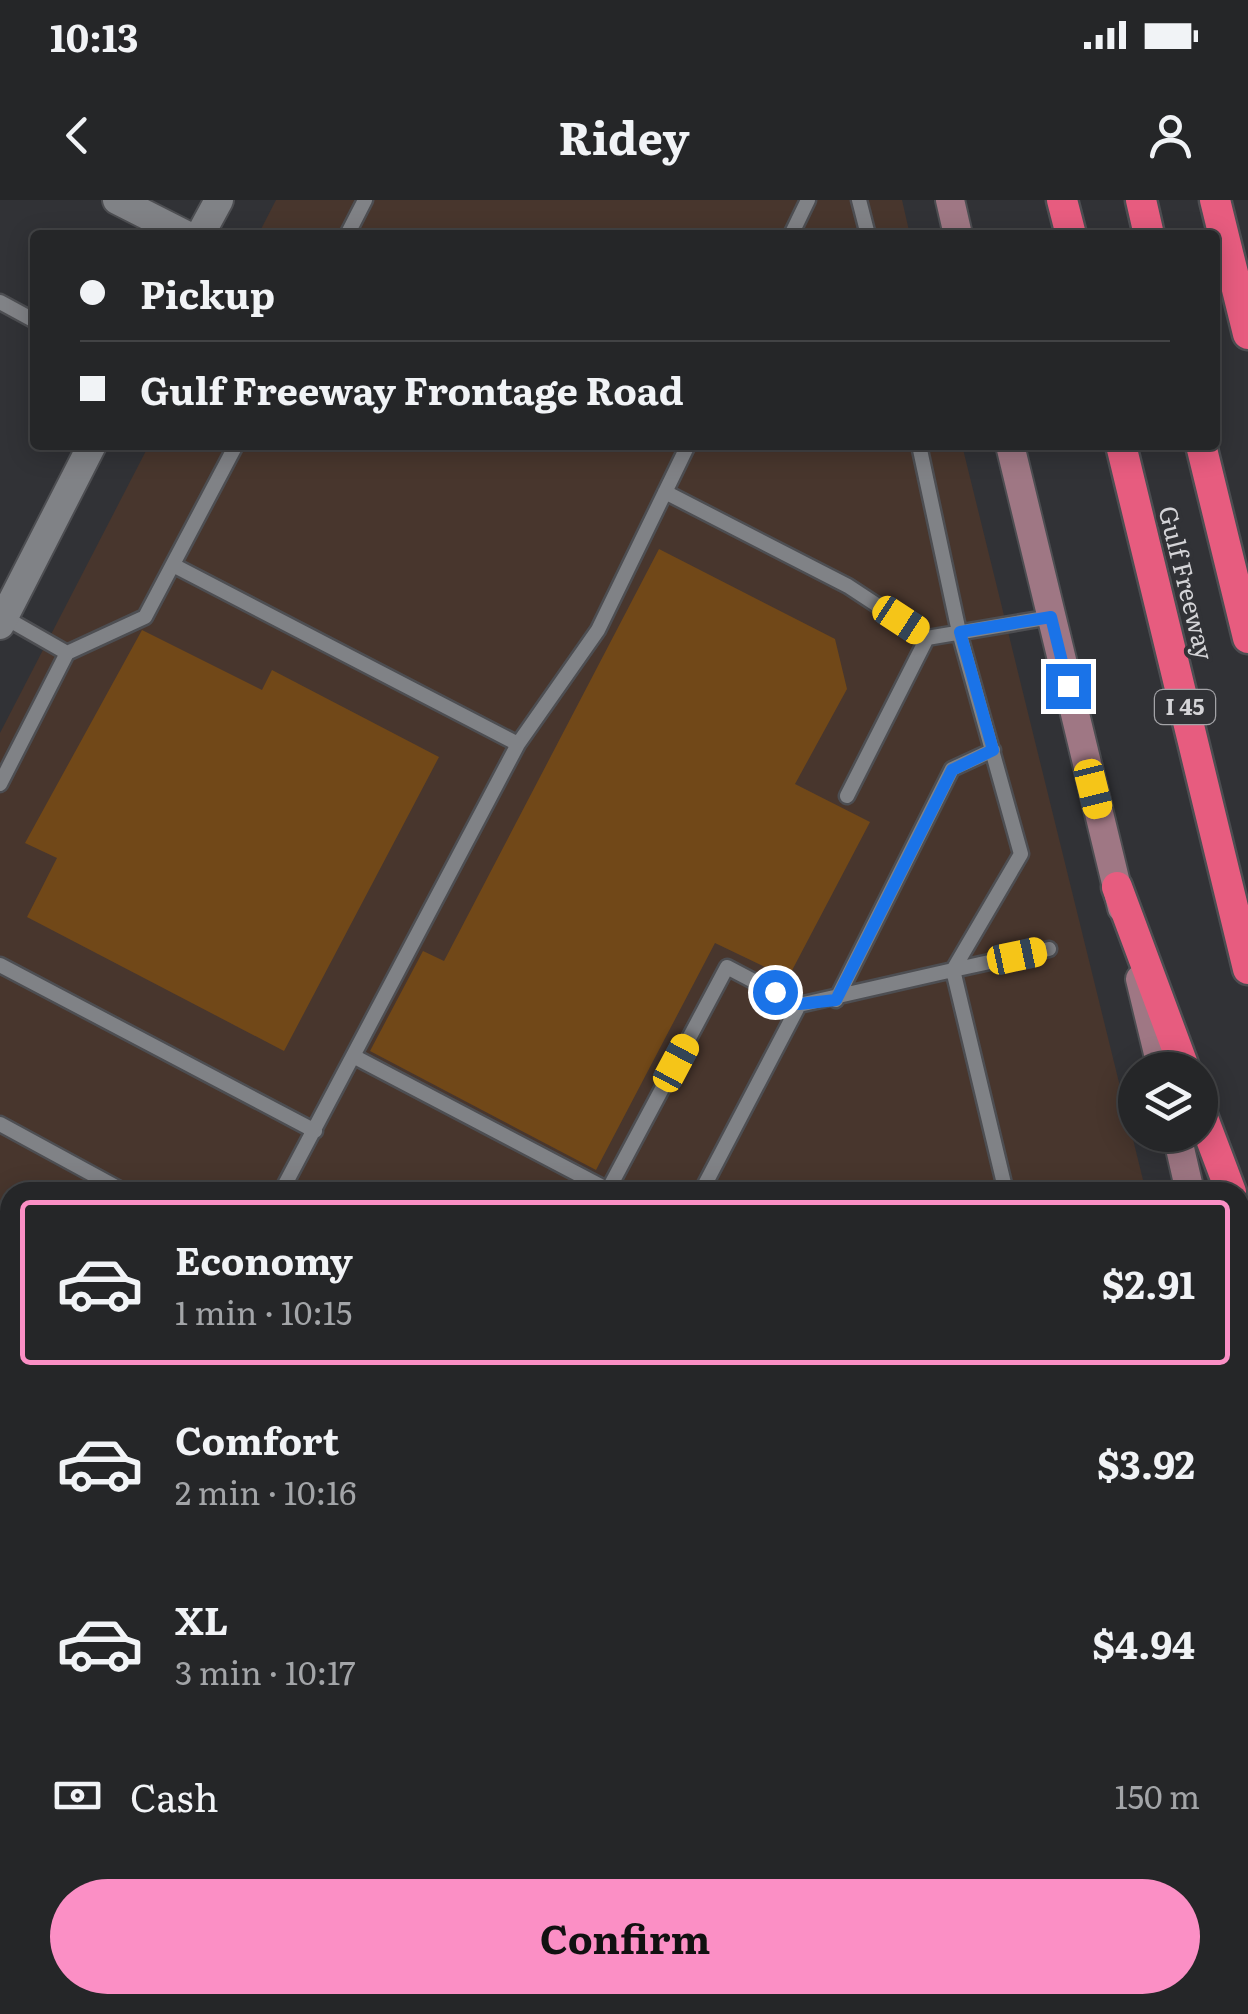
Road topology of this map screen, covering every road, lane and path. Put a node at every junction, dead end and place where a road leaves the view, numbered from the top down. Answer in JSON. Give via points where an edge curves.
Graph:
{"nodes":[{"id":1,"x":117,"y":200,"type":"edge"},
{"id":2,"x":219,"y":200,"type":"edge"},
{"id":3,"x":365,"y":200,"type":"edge"},
{"id":4,"x":808,"y":200,"type":"edge"},
{"id":5,"x":859,"y":200,"type":"edge"},
{"id":6,"x":950,"y":200,"type":"edge"},
{"id":7,"x":1062,"y":200,"type":"edge"},
{"id":8,"x":1141,"y":200,"type":"edge"},
{"id":9,"x":1215,"y":200,"type":"edge"},
{"id":10,"x":176,"y":230,"type":"edge"},
{"id":11,"x":203,"y":230,"type":"edge"},
{"id":12,"x":350,"y":230,"type":"edge"},
{"id":13,"x":793,"y":230,"type":"edge"},
{"id":14,"x":867,"y":230,"type":"edge"},
{"id":15,"x":957,"y":230,"type":"edge"},
{"id":16,"x":1070,"y":230,"type":"edge"},
{"id":17,"x":1148,"y":230,"type":"edge"},
{"id":18,"x":0,"y":302,"type":"edge"},
{"id":19,"x":30,"y":318,"type":"edge"},
{"id":20,"x":1248,"y":334,"type":"edge"},
{"id":21,"x":89,"y":450,"type":"edge"},
{"id":22,"x":233,"y":450,"type":"edge"},
{"id":23,"x":686,"y":450,"type":"edge"},
{"id":24,"x":920,"y":450,"type":"edge"},
{"id":25,"x":1011,"y":450,"type":"edge"},
{"id":26,"x":1122,"y":450,"type":"edge"},
{"id":27,"x":1202,"y":450,"type":"edge"},
{"id":28,"x":665,"y":492,"type":"junction"},
{"id":29,"x":172,"y":565,"type":"junction"},
{"id":30,"x":1051,"y":617,"type":"junction"},
{"id":31,"x":2,"y":621,"type":"edge"},
{"id":32,"x":960,"y":632,"type":"junction"},
{"id":33,"x":928,"y":638,"type":"junction"},
{"id":34,"x":1248,"y":638,"type":"edge"},
{"id":35,"x":66,"y":653,"type":"junction"},
{"id":36,"x":518,"y":744,"type":"junction"},
{"id":37,"x":993,"y":750,"type":"junction"},
{"id":38,"x":0,"y":784,"type":"edge"},
{"id":39,"x":848,"y":796,"type":"dead end"},
{"id":40,"x":1117,"y":888,"type":"junction"},
{"id":41,"x":1049,"y":950,"type":"dead end"},
{"id":42,"x":0,"y":966,"type":"edge"},
{"id":43,"x":1248,"y":969,"type":"edge"},
{"id":44,"x":952,"y":970,"type":"junction"},
{"id":45,"x":836,"y":1000,"type":"junction"},
{"id":46,"x":799,"y":1004,"type":"junction"},
{"id":47,"x":1158,"y":1052,"type":"edge"},
{"id":48,"x":1178,"y":1052,"type":"edge"},
{"id":49,"x":355,"y":1058,"type":"junction"},
{"id":50,"x":0,"y":1124,"type":"edge"},
{"id":51,"x":315,"y":1130,"type":"junction"},
{"id":52,"x":1181,"y":1152,"type":"edge"},
{"id":53,"x":1216,"y":1152,"type":"edge"},
{"id":54,"x":107,"y":1182,"type":"edge"},
{"id":55,"x":286,"y":1182,"type":"edge"},
{"id":56,"x":590,"y":1182,"type":"edge"},
{"id":57,"x":614,"y":1182,"type":"edge"},
{"id":58,"x":706,"y":1182,"type":"edge"},
{"id":59,"x":1004,"y":1182,"type":"edge"},
{"id":60,"x":1188,"y":1182,"type":"edge"},
{"id":61,"x":1227,"y":1182,"type":"edge"}],
"edges":[{"from":1,"to":10,"type":"street"},
{"from":2,"to":11,"type":"street"},
{"from":3,"to":12,"type":"lane"},
{"from":4,"to":13,"type":"lane"},
{"from":5,"to":14,"type":"lane"},
{"from":6,"to":15,"type":"main road"},
{"from":7,"to":16,"type":"highway"},
{"from":8,"to":17,"type":"highway"},
{"from":9,"to":20,"type":"highway"},
{"from":18,"to":19,"type":"lane"},
{"from":21,"to":31,"type":"street"},
{"from":22,"to":29,"type":"lane"},
{"from":23,"to":28,"type":"lane"},
{"from":24,"to":32,"type":"lane"},
{"from":25,"to":30,"type":"main road"},
{"from":26,"to":43,"type":"highway","name":"Gulf Freeway","number":"I 45"},
{"from":27,"to":34,"type":"highway","name":"Gulf Freeway"},
{"from":28,"to":33,"type":"lane","via":[[848,586]]},
{"from":28,"to":36,"type":"lane","via":[[598,630]]},
{"from":29,"to":35,"type":"lane","via":[[145,617]]},
{"from":29,"to":36,"type":"lane"},
{"from":30,"to":32,"type":"lane"},
{"from":30,"to":40,"type":"main road"},
{"from":31,"to":35,"type":"lane"},
{"from":32,"to":33,"type":"lane"},
{"from":32,"to":37,"type":"lane"},
{"from":33,"to":39,"type":"lane"},
{"from":35,"to":38,"type":"lane"},
{"from":36,"to":49,"type":"lane"},
{"from":37,"to":44,"type":"lane","via":[[1021,854]]},
{"from":37,"to":45,"type":"lane","via":[[952,770]]},
{"from":40,"to":47,"type":"main road"},
{"from":40,"to":48,"type":"highway"},
{"from":41,"to":44,"type":"lane"},
{"from":42,"to":51,"type":"lane"},
{"from":44,"to":45,"type":"lane"},
{"from":44,"to":59,"type":"lane"},
{"from":45,"to":46,"type":"lane"},
{"from":46,"to":57,"type":"lane","via":[[727,968]]},
{"from":46,"to":58,"type":"lane"},
{"from":49,"to":51,"type":"lane"},
{"from":49,"to":56,"type":"lane"},
{"from":50,"to":54,"type":"lane"},
{"from":51,"to":55,"type":"lane"},
{"from":52,"to":60,"type":"main road"},
{"from":53,"to":61,"type":"highway"}]}
